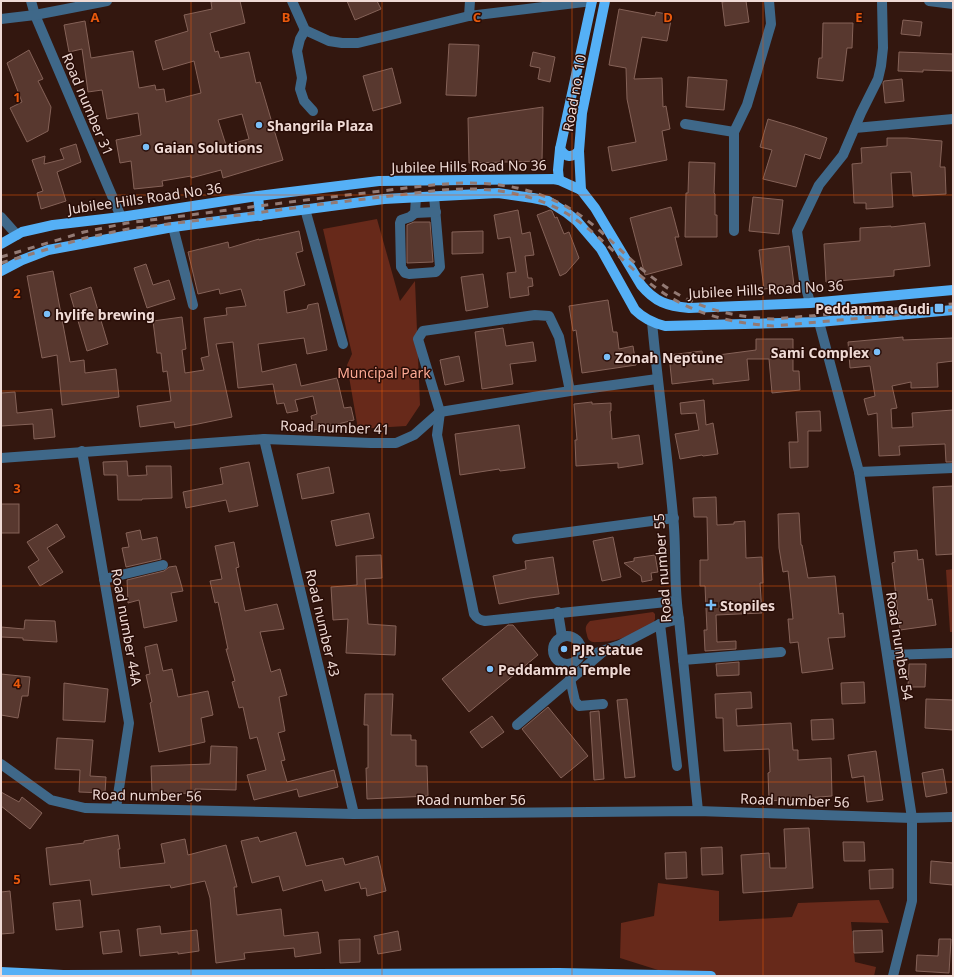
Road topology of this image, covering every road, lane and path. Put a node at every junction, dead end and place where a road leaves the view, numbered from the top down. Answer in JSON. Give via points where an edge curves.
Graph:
{"nodes":[{"id":1,"x":31,"y":1,"type":"edge"},
{"id":2,"x":108,"y":1,"type":"edge"},
{"id":3,"x":292,"y":1,"type":"edge"},
{"id":4,"x":470,"y":1,"type":"edge"},
{"id":5,"x":592,"y":1,"type":"edge"},
{"id":6,"x":605,"y":1,"type":"edge"},
{"id":7,"x":769,"y":1,"type":"edge"},
{"id":8,"x":882,"y":1,"type":"edge"},
{"id":9,"x":929,"y":1,"type":"edge"},
{"id":10,"x":953,"y":4,"type":"edge"},
{"id":11,"x":35,"y":15,"type":"junction"},
{"id":12,"x":469,"y":16,"type":"junction"},
{"id":13,"x":1,"y":19,"type":"edge"},
{"id":14,"x":305,"y":30,"type":"junction"},
{"id":15,"x":312,"y":112,"type":"dead end"},
{"id":16,"x":953,"y":118,"type":"edge"},
{"id":17,"x":686,"y":124,"type":"dead end"},
{"id":18,"x":855,"y":128,"type":"junction"},
{"id":19,"x":734,"y":132,"type":"junction"},
{"id":20,"x":560,"y":149,"type":"junction"},
{"id":21,"x":579,"y":151,"type":"junction"},
{"id":22,"x":559,"y":175,"type":"junction"},
{"id":23,"x":581,"y":190,"type":"junction"},
{"id":24,"x":258,"y":196,"type":"junction"},
{"id":25,"x":434,"y":196,"type":"junction"},
{"id":26,"x":416,"y":197,"type":"junction"},
{"id":27,"x":305,"y":210,"type":"junction"},
{"id":28,"x":436,"y":212,"type":"junction"},
{"id":29,"x":415,"y":213,"type":"junction"},
{"id":30,"x":260,"y":216,"type":"junction"},
{"id":31,"x":1,"y":217,"type":"edge"},
{"id":32,"x":121,"y":217,"type":"junction"},
{"id":33,"x":173,"y":227,"type":"junction"},
{"id":34,"x":734,"y":231,"type":"dead end"},
{"id":35,"x":17,"y":235,"type":"junction"},
{"id":36,"x":1,"y":244,"type":"edge"},
{"id":37,"x":1,"y":271,"type":"edge"},
{"id":38,"x":953,"y":290,"type":"edge"},
{"id":39,"x":810,"y":303,"type":"junction"},
{"id":40,"x":193,"y":305,"type":"dead end"},
{"id":41,"x":953,"y":310,"type":"edge"},
{"id":42,"x":652,"y":322,"type":"junction"},
{"id":43,"x":819,"y":322,"type":"junction"},
{"id":44,"x":344,"y":344,"type":"dead end"},
{"id":45,"x":657,"y":379,"type":"junction"},
{"id":46,"x":570,"y":391,"type":"junction"},
{"id":47,"x":440,"y":412,"type":"junction"},
{"id":48,"x":264,"y":439,"type":"junction"},
{"id":49,"x":82,"y":451,"type":"junction"},
{"id":50,"x":1,"y":458,"type":"edge"},
{"id":51,"x":953,"y":468,"type":"edge"},
{"id":52,"x":859,"y":472,"type":"junction"},
{"id":53,"x":674,"y":518,"type":"junction"},
{"id":54,"x":517,"y":539,"type":"dead end"},
{"id":55,"x":163,"y":565,"type":"dead end"},
{"id":56,"x":104,"y":579,"type":"junction"},
{"id":57,"x":676,"y":601,"type":"junction"},
{"id":58,"x":558,"y":612,"type":"junction"},
{"id":59,"x":679,"y":619,"type":"junction"},
{"id":60,"x":660,"y":624,"type":"junction"},
{"id":61,"x":562,"y":637,"type":"junction"},
{"id":62,"x":604,"y":651,"type":"junction"},
{"id":63,"x":781,"y":652,"type":"dead end"},
{"id":64,"x":582,"y":653,"type":"junction"},
{"id":65,"x":953,"y":653,"type":"edge"},
{"id":66,"x":888,"y":655,"type":"junction"},
{"id":67,"x":683,"y":660,"type":"junction"},
{"id":68,"x":570,"y":679,"type":"junction"},
{"id":69,"x":603,"y":704,"type":"dead end"},
{"id":70,"x":517,"y":725,"type":"dead end"},
{"id":71,"x":1,"y":764,"type":"edge"},
{"id":72,"x":677,"y":766,"type":"dead end"},
{"id":73,"x":116,"y":808,"type":"junction"},
{"id":74,"x":698,"y":811,"type":"junction"},
{"id":75,"x":354,"y":814,"type":"junction"},
{"id":76,"x":953,"y":817,"type":"edge"},
{"id":77,"x":912,"y":818,"type":"junction"},
{"id":78,"x":1,"y":972,"type":"edge"},
{"id":79,"x":85,"y":975,"type":"edge"},
{"id":80,"x":711,"y":976,"type":"edge"},
{"id":81,"x":893,"y":976,"type":"edge"}],
"edges":[{"from":1,"to":11,"type":"street","name":"Road number 31"},
{"from":2,"to":11,"type":"street"},
{"from":3,"to":14,"type":"street"},
{"from":4,"to":12,"type":"street"},
{"from":5,"to":12,"type":"street"},
{"from":5,"to":20,"type":"main road"},
{"from":6,"to":21,"type":"main road","name":"Road no. 10","via":[[582,114]]},
{"from":7,"to":19,"type":"street","via":[[771,24],[748,105]]},
{"from":8,"to":18,"type":"street","via":[[881,66],[878,79]]},
{"from":9,"to":10,"type":"street"},
{"from":11,"to":13,"type":"street"},
{"from":11,"to":32,"type":"street","name":"Road number 31"},
{"from":12,"to":14,"type":"street","via":[[358,43],[330,41]]},
{"from":14,"to":15,"type":"street","via":[[297,51],[302,78],[300,89],[304,101]]},
{"from":16,"to":18,"type":"street"},
{"from":17,"to":19,"type":"street"},
{"from":18,"to":39,"type":"street","via":[[843,155],[819,185],[797,231]]},
{"from":19,"to":34,"type":"street"},
{"from":20,"to":21,"type":"main road","via":[[570,157]]},
{"from":20,"to":22,"type":"main road"},
{"from":21,"to":23,"type":"main road","name":"Road no. 10"},
{"from":22,"to":23,"type":"main road","name":"Jubilee Hills Road No 36"},
{"from":22,"to":24,"type":"main road","name":"Jubilee Hills Road No 36","via":[[379,181]]},
{"from":23,"to":39,"type":"main road","name":"Jubilee Hills Road No 36","via":[[595,208],[641,285],[660,302],[689,308]]},
{"from":24,"to":30,"type":"main road"},
{"from":24,"to":32,"type":"main road","name":"Jubilee Hills Road No 36"},
{"from":25,"to":26,"type":"main road","name":"Jubilee Hills Road No 36"},
{"from":25,"to":28,"type":"street"},
{"from":25,"to":42,"type":"main road","name":"Jubilee Hills Road No 36","via":[[498,194],[548,201],[557,206],[577,221],[601,249],[635,310]]},
{"from":26,"to":27,"type":"main road","name":"Jubilee Hills Road No 36"},
{"from":26,"to":29,"type":"street"},
{"from":27,"to":30,"type":"main road","name":"Jubilee Hills Road No 36"},
{"from":27,"to":44,"type":"street"},
{"from":28,"to":29,"type":"street"},
{"from":28,"to":29,"type":"street","via":[[440,267],[436,272],[409,274],[401,267],[400,223]]},
{"from":30,"to":33,"type":"main road","name":"Jubilee Hills Road No 36"},
{"from":31,"to":35,"type":"street"},
{"from":32,"to":35,"type":"main road","name":"Jubilee Hills Road No 36","via":[[53,224]]},
{"from":33,"to":37,"type":"main road","name":"Jubilee Hills Road No 36","via":[[48,250]]},
{"from":33,"to":40,"type":"street"},
{"from":35,"to":36,"type":"main road","name":"Jubilee Hills Road No 36"},
{"from":38,"to":39,"type":"main road","name":"Jubilee Hills Road No 36"},
{"from":41,"to":43,"type":"main road","name":"Jubilee Hills Road No 36"},
{"from":42,"to":43,"type":"main road","name":"Jubilee Hills Road No 36","via":[[665,326]]},
{"from":42,"to":45,"type":"street","name":"Road number 55"},
{"from":43,"to":52,"type":"street","name":"Road number 54"},
{"from":45,"to":46,"type":"street"},
{"from":45,"to":53,"type":"street","name":"Road number 55"},
{"from":46,"to":47,"type":"street"},
{"from":46,"to":47,"type":"street","via":[[559,337],[549,316],[535,315],[423,331],[418,339]]},
{"from":47,"to":48,"type":"street","name":"Road number 41","via":[[414,435],[396,443]]},
{"from":47,"to":58,"type":"street","via":[[437,435],[472,610],[476,618],[485,621]]},
{"from":48,"to":49,"type":"street","name":"Road number 41"},
{"from":48,"to":75,"type":"street","name":"Road number 43"},
{"from":49,"to":50,"type":"street","name":"Road number 41"},
{"from":49,"to":56,"type":"street","name":"Road number 44A"},
{"from":51,"to":52,"type":"street"},
{"from":52,"to":66,"type":"street","name":"Road number 54"},
{"from":53,"to":54,"type":"street"},
{"from":53,"to":57,"type":"street","name":"Road number 55"},
{"from":55,"to":56,"type":"street"},
{"from":56,"to":73,"type":"street","name":"Road number 44A","via":[[129,723]]},
{"from":57,"to":58,"type":"street"},
{"from":57,"to":59,"type":"street","name":"Road number 55"},
{"from":58,"to":61,"type":"street"},
{"from":59,"to":60,"type":"street"},
{"from":59,"to":67,"type":"street","name":"Road number 55"},
{"from":60,"to":62,"type":"street"},
{"from":60,"to":72,"type":"street"},
{"from":61,"to":64,"type":"street","via":[[576,639],[581,645]]},
{"from":61,"to":64,"type":"street","via":[[552,648],[553,656],[558,662],[572,664],[579,660]]},
{"from":62,"to":64,"type":"street"},
{"from":62,"to":68,"type":"street"},
{"from":63,"to":67,"type":"street"},
{"from":65,"to":66,"type":"street"},
{"from":66,"to":77,"type":"street","name":"Road number 54"},
{"from":67,"to":74,"type":"street","name":"Road number 55"},
{"from":68,"to":69,"type":"street","via":[[579,706]]},
{"from":68,"to":70,"type":"street"},
{"from":71,"to":73,"type":"street","name":"Road number 56","via":[[51,800],[85,808]]},
{"from":73,"to":75,"type":"street","name":"Road number 56"},
{"from":74,"to":75,"type":"street","name":"Road number 56"},
{"from":74,"to":77,"type":"street","name":"Road number 56"},
{"from":76,"to":77,"type":"street","name":"Road number 56"},
{"from":77,"to":81,"type":"street","name":"Road number 54","via":[[912,901]]},
{"from":78,"to":79,"type":"main road"},
{"from":79,"to":80,"type":"main road","via":[[560,973]]}]}
